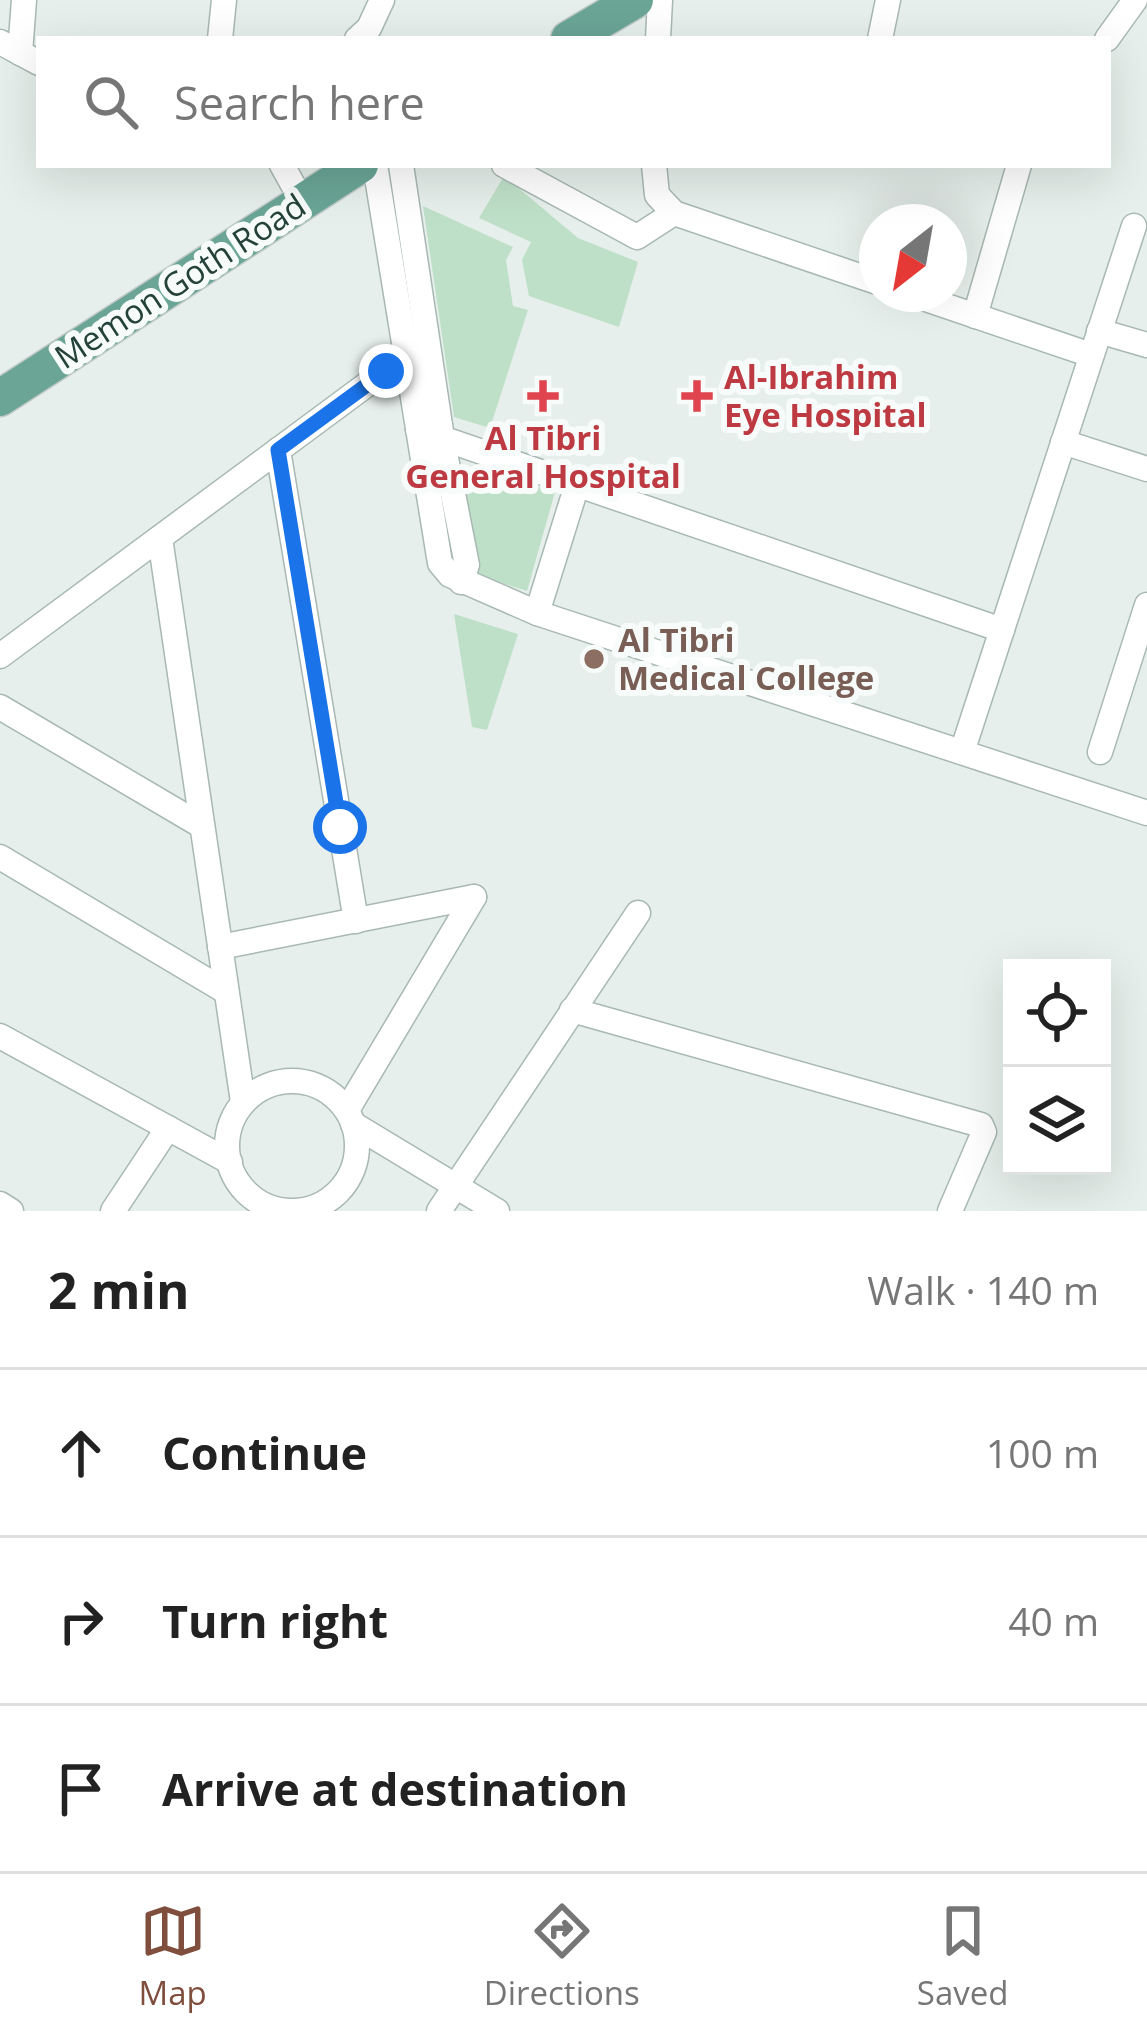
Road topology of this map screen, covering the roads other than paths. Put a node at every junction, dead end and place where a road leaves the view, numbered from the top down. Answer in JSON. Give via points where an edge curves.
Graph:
{"nodes":[{"id":1,"x":24,"y":0,"type":"edge"},
{"id":2,"x":224,"y":0,"type":"edge"},
{"id":3,"x":382,"y":0,"type":"edge"},
{"id":4,"x":635,"y":0,"type":"edge"},
{"id":5,"x":660,"y":0,"type":"edge"},
{"id":6,"x":888,"y":0,"type":"edge"},
{"id":7,"x":1135,"y":0,"type":"edge"},
{"id":8,"x":220,"y":36,"type":"edge"},
{"id":9,"x":360,"y":36,"type":"edge"},
{"id":10,"x":574,"y":36,"type":"edge"},
{"id":11,"x":658,"y":36,"type":"edge"},
{"id":12,"x":881,"y":36,"type":"edge"},
{"id":13,"x":1109,"y":36,"type":"edge"},
{"id":14,"x":20,"y":53,"type":"edge"},
{"id":15,"x":281,"y":168,"type":"edge"},
{"id":16,"x":355,"y":168,"type":"edge"},
{"id":17,"x":376,"y":168,"type":"edge"},
{"id":18,"x":401,"y":168,"type":"edge"},
{"id":19,"x":510,"y":168,"type":"edge"},
{"id":20,"x":654,"y":168,"type":"edge"},
{"id":21,"x":1018,"y":168,"type":"edge"},
{"id":22,"x":302,"y":201,"type":"junction"},
{"id":23,"x":674,"y":213,"type":"junction"},
{"id":24,"x":1133,"y":226,"type":"dead end"},
{"id":25,"x":859,"y":276,"type":"edge"},
{"id":26,"x":963,"y":312,"type":"edge"},
{"id":27,"x":975,"y":316,"type":"junction"},
{"id":28,"x":1095,"y":343,"type":"junction"},
{"id":29,"x":1147,"y":346,"type":"edge"},
{"id":30,"x":386,"y":371,"type":"dead end"},
{"id":31,"x":0,"y":398,"type":"edge"},
{"id":32,"x":430,"y":434,"type":"junction"},
{"id":33,"x":1063,"y":442,"type":"junction"},
{"id":34,"x":278,"y":450,"type":"junction"},
{"id":35,"x":1147,"y":469,"type":"edge"},
{"id":36,"x":577,"y":485,"type":"junction"},
{"id":37,"x":160,"y":538,"type":"junction"},
{"id":38,"x":1147,"y":605,"type":"edge"},
{"id":39,"x":537,"y":613,"type":"junction"},
{"id":40,"x":1002,"y":630,"type":"junction"},
{"id":41,"x":0,"y":656,"type":"edge"},
{"id":42,"x":0,"y":707,"type":"edge"},
{"id":43,"x":962,"y":752,"type":"junction"},
{"id":44,"x":1100,"y":752,"type":"dead end"},
{"id":45,"x":1147,"y":813,"type":"edge"},
{"id":46,"x":202,"y":826,"type":"junction"},
{"id":47,"x":0,"y":857,"type":"edge"},
{"id":48,"x":638,"y":913,"type":"dead end"},
{"id":49,"x":356,"y":921,"type":"junction"},
{"id":50,"x":220,"y":947,"type":"junction"},
{"id":51,"x":225,"y":991,"type":"junction"},
{"id":52,"x":572,"y":1010,"type":"junction"},
{"id":53,"x":0,"y":1036,"type":"edge"},
{"id":54,"x":243,"y":1102,"type":"junction"},
{"id":55,"x":350,"y":1117,"type":"junction"},
{"id":56,"x":168,"y":1128,"type":"junction"},
{"id":57,"x":230,"y":1162,"type":"junction"},
{"id":58,"x":455,"y":1186,"type":"junction"},
{"id":59,"x":0,"y":1204,"type":"edge"},
{"id":60,"x":277,"y":1210,"type":"edge"},
{"id":61,"x":11,"y":1211,"type":"edge"},
{"id":62,"x":112,"y":1211,"type":"edge"},
{"id":63,"x":439,"y":1211,"type":"edge"},
{"id":64,"x":496,"y":1211,"type":"edge"},
{"id":65,"x":950,"y":1211,"type":"edge"}],
"edges":[{"from":1,"to":14,"type":"street"},
{"from":2,"to":8,"type":"street"},
{"from":3,"to":9,"type":"street"},
{"from":4,"to":10,"type":"main road"},
{"from":5,"to":11,"type":"street"},
{"from":6,"to":12,"type":"street"},
{"from":7,"to":13,"type":"street"},
{"from":15,"to":22,"type":"street"},
{"from":16,"to":22,"type":"main road","name":"Memon Goth Road"},
{"from":17,"to":32,"type":"street"},
{"from":18,"to":32,"type":"street"},
{"from":19,"to":23,"type":"street","via":[[637,237]]},
{"from":20,"to":23,"type":"street","via":[[657,195]]},
{"from":21,"to":27,"type":"street"},
{"from":22,"to":31,"type":"main road","name":"Memon Goth Road"},
{"from":23,"to":25,"type":"street"},
{"from":24,"to":28,"type":"street"},
{"from":26,"to":27,"type":"street"},
{"from":27,"to":28,"type":"street"},
{"from":28,"to":29,"type":"street"},
{"from":28,"to":33,"type":"street"},
{"from":30,"to":34,"type":"street"},
{"from":32,"to":36,"type":"street"},
{"from":32,"to":39,"type":"street","via":[[467,565],[461,583]]},
{"from":33,"to":35,"type":"street"},
{"from":33,"to":40,"type":"street"},
{"from":34,"to":37,"type":"street"},
{"from":34,"to":49,"type":"street"},
{"from":36,"to":39,"type":"street"},
{"from":36,"to":40,"type":"street"},
{"from":37,"to":41,"type":"street"},
{"from":37,"to":46,"type":"street"},
{"from":38,"to":44,"type":"street"},
{"from":39,"to":43,"type":"street"},
{"from":40,"to":43,"type":"street"},
{"from":42,"to":46,"type":"street"},
{"from":43,"to":45,"type":"street"},
{"from":46,"to":50,"type":"street"},
{"from":47,"to":51,"type":"street"},
{"from":48,"to":52,"type":"street"},
{"from":49,"to":50,"type":"street"},
{"from":49,"to":55,"type":"street","via":[[474,897]]},
{"from":50,"to":51,"type":"street"},
{"from":51,"to":54,"type":"street"},
{"from":52,"to":58,"type":"street"},
{"from":52,"to":65,"type":"street","via":[[981,1125]]},
{"from":53,"to":56,"type":"street"},
{"from":54,"to":55,"type":"street","via":[[261,1088],[309,1082]]},
{"from":54,"to":57,"type":"street","via":[[231,1123]]},
{"from":55,"to":58,"type":"street"},
{"from":55,"to":60,"type":"street","via":[[357,1156],[349,1179],[312,1208]]},
{"from":56,"to":57,"type":"street"},
{"from":56,"to":62,"type":"street"},
{"from":57,"to":60,"type":"street","via":[[245,1190]]},
{"from":58,"to":63,"type":"street"},
{"from":58,"to":64,"type":"street"},
{"from":59,"to":61,"type":"street"}]}
